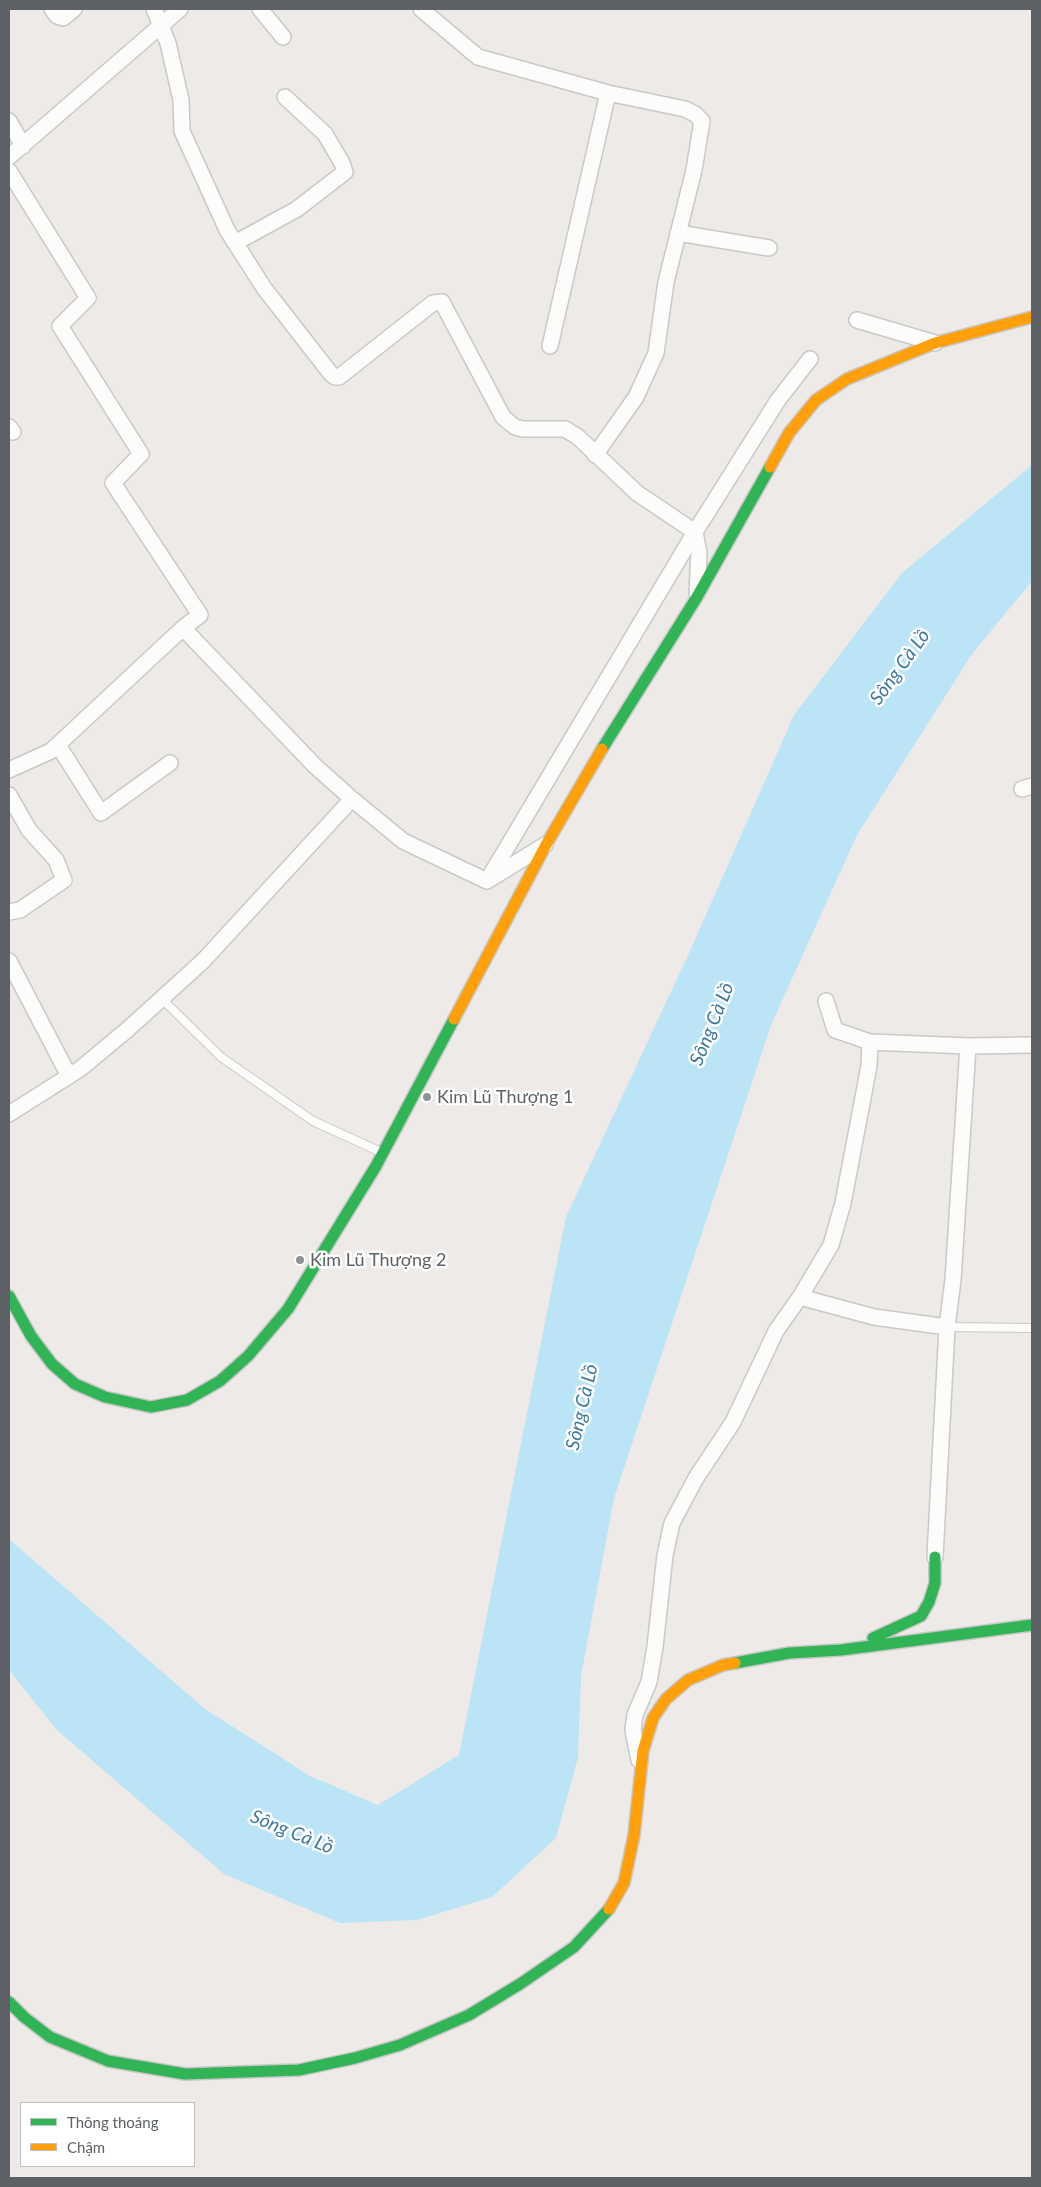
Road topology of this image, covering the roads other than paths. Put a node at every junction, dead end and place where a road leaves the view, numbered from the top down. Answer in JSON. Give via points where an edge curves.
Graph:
{"nodes":[{"id":1,"x":52,"y":9,"type":"edge"},
{"id":2,"x":74,"y":9,"type":"edge"},
{"id":3,"x":154,"y":9,"type":"edge"},
{"id":4,"x":180,"y":9,"type":"edge"},
{"id":5,"x":260,"y":9,"type":"edge"},
{"id":6,"x":421,"y":9,"type":"edge"},
{"id":7,"x":161,"y":25,"type":"junction"},
{"id":8,"x":283,"y":37,"type":"dead end"},
{"id":9,"x":608,"y":93,"type":"junction"},
{"id":10,"x":285,"y":97,"type":"dead end"},
{"id":11,"x":9,"y":121,"type":"edge"},
{"id":12,"x":24,"y":146,"type":"junction"},
{"id":13,"x":9,"y":157,"type":"edge"},
{"id":14,"x":9,"y":171,"type":"edge"},
{"id":15,"x":678,"y":233,"type":"junction"},
{"id":16,"x":235,"y":243,"type":"junction"},
{"id":17,"x":769,"y":248,"type":"dead end"},
{"id":18,"x":1032,"y":317,"type":"edge"},
{"id":19,"x":857,"y":320,"type":"dead end"},
{"id":20,"x":935,"y":343,"type":"junction"},
{"id":21,"x":550,"y":346,"type":"dead end"},
{"id":22,"x":810,"y":359,"type":"dead end"},
{"id":23,"x":595,"y":455,"type":"junction"},
{"id":24,"x":695,"y":532,"type":"junction"},
{"id":25,"x":697,"y":597,"type":"junction"},
{"id":26,"x":183,"y":628,"type":"junction"},
{"id":27,"x":58,"y":744,"type":"junction"},
{"id":28,"x":170,"y":763,"type":"dead end"},
{"id":29,"x":9,"y":770,"type":"edge"},
{"id":30,"x":9,"y":796,"type":"edge"},
{"id":31,"x":352,"y":799,"type":"junction"},
{"id":32,"x":547,"y":844,"type":"junction"},
{"id":33,"x":487,"y":881,"type":"junction"},
{"id":34,"x":9,"y":912,"type":"edge"},
{"id":35,"x":9,"y":961,"type":"edge"},
{"id":36,"x":162,"y":998,"type":"junction"},
{"id":37,"x":826,"y":1000,"type":"dead end"},
{"id":38,"x":870,"y":1042,"type":"junction"},
{"id":39,"x":1032,"y":1045,"type":"edge"},
{"id":40,"x":968,"y":1046,"type":"junction"},
{"id":41,"x":70,"y":1076,"type":"junction"},
{"id":42,"x":9,"y":1114,"type":"edge"},
{"id":43,"x":383,"y":1153,"type":"junction"},
{"id":44,"x":9,"y":1296,"type":"edge"},
{"id":45,"x":800,"y":1297,"type":"junction"},
{"id":46,"x":947,"y":1326,"type":"junction"},
{"id":47,"x":1032,"y":1328,"type":"edge"},
{"id":48,"x":935,"y":1557,"type":"joint"},
{"id":49,"x":1032,"y":1625,"type":"edge"},
{"id":50,"x":841,"y":1650,"type":"junction"},
{"id":51,"x":641,"y":1768,"type":"junction"},
{"id":52,"x":9,"y":2002,"type":"edge"}],
"edges":[{"from":1,"to":2,"type":"street","via":[[63,18]]},
{"from":3,"to":7,"type":"street"},
{"from":4,"to":7,"type":"street"},
{"from":5,"to":8,"type":"street"},
{"from":6,"to":9,"type":"street","via":[[478,57]]},
{"from":7,"to":12,"type":"street"},
{"from":7,"to":16,"type":"street","via":[[182,100],[182,131],[226,230]]},
{"from":9,"to":15,"type":"street","via":[[684,109],[702,121]]},
{"from":9,"to":21,"type":"street"},
{"from":10,"to":16,"type":"street","via":[[325,134],[345,172],[297,208]]},
{"from":11,"to":12,"type":"street"},
{"from":12,"to":13,"type":"street"},
{"from":14,"to":26,"type":"street","via":[[88,298],[60,326],[141,454],[113,483],[200,615]]},
{"from":15,"to":17,"type":"street"},
{"from":15,"to":23,"type":"street","via":[[666,282],[656,353],[636,397]]},
{"from":16,"to":23,"type":"street","via":[[264,288],[335,378],[433,304],[442,302],[503,417],[515,427],[564,429],[578,437]]},
{"from":18,"to":20,"type":"street"},
{"from":19,"to":20,"type":"street"},
{"from":20,"to":25,"type":"street","via":[[847,379],[816,400],[789,433]]},
{"from":22,"to":24,"type":"street","via":[[778,400]]},
{"from":23,"to":24,"type":"street","via":[[637,493]]},
{"from":24,"to":25,"type":"street","via":[[699,553]]},
{"from":24,"to":33,"type":"street"},
{"from":25,"to":32,"type":"street","via":[[626,708]]},
{"from":26,"to":27,"type":"street"},
{"from":26,"to":31,"type":"street","via":[[315,766]]},
{"from":27,"to":28,"type":"street","via":[[101,813]]},
{"from":27,"to":29,"type":"street","via":[[51,751]]},
{"from":30,"to":34,"type":"street","via":[[29,830],[56,860],[64,880],[20,910]]},
{"from":31,"to":33,"type":"street","via":[[403,840]]},
{"from":31,"to":36,"type":"street","via":[[203,961]]},
{"from":32,"to":33,"type":"street"},
{"from":32,"to":43,"type":"street"},
{"from":35,"to":41,"type":"street"},
{"from":36,"to":41,"type":"street"},
{"from":36,"to":43,"type":"lane","via":[[221,1057],[313,1121]]},
{"from":37,"to":38,"type":"street","via":[[835,1030]]},
{"from":38,"to":40,"type":"street"},
{"from":38,"to":45,"type":"street","via":[[843,1204],[831,1245]]},
{"from":39,"to":40,"type":"street"},
{"from":40,"to":46,"type":"street","via":[[953,1280]]},
{"from":41,"to":42,"type":"street"},
{"from":43,"to":44,"type":"street","via":[[288,1309],[248,1356],[220,1381],[187,1400],[151,1407],[105,1397],[76,1384],[52,1364],[31,1336]]},
{"from":45,"to":46,"type":"street","via":[[874,1317]]},
{"from":45,"to":51,"type":"street","via":[[776,1331],[733,1422],[696,1478],[672,1523],[665,1555],[655,1647],[633,1730]]},
{"from":46,"to":47,"type":"lane"},
{"from":46,"to":48,"type":"street"},
{"from":48,"to":50,"type":"street","via":[[934,1583],[921,1616]]},
{"from":49,"to":50,"type":"street"},
{"from":50,"to":51,"type":"street","via":[[789,1653],[723,1665],[688,1680],[666,1699],[653,1718]]},
{"from":51,"to":52,"type":"street","via":[[634,1835],[624,1883],[606,1914],[574,1948],[520,1984],[468,2015],[400,2045],[299,2070],[185,2074],[108,2061],[78,2050],[50,2037]]}]}
